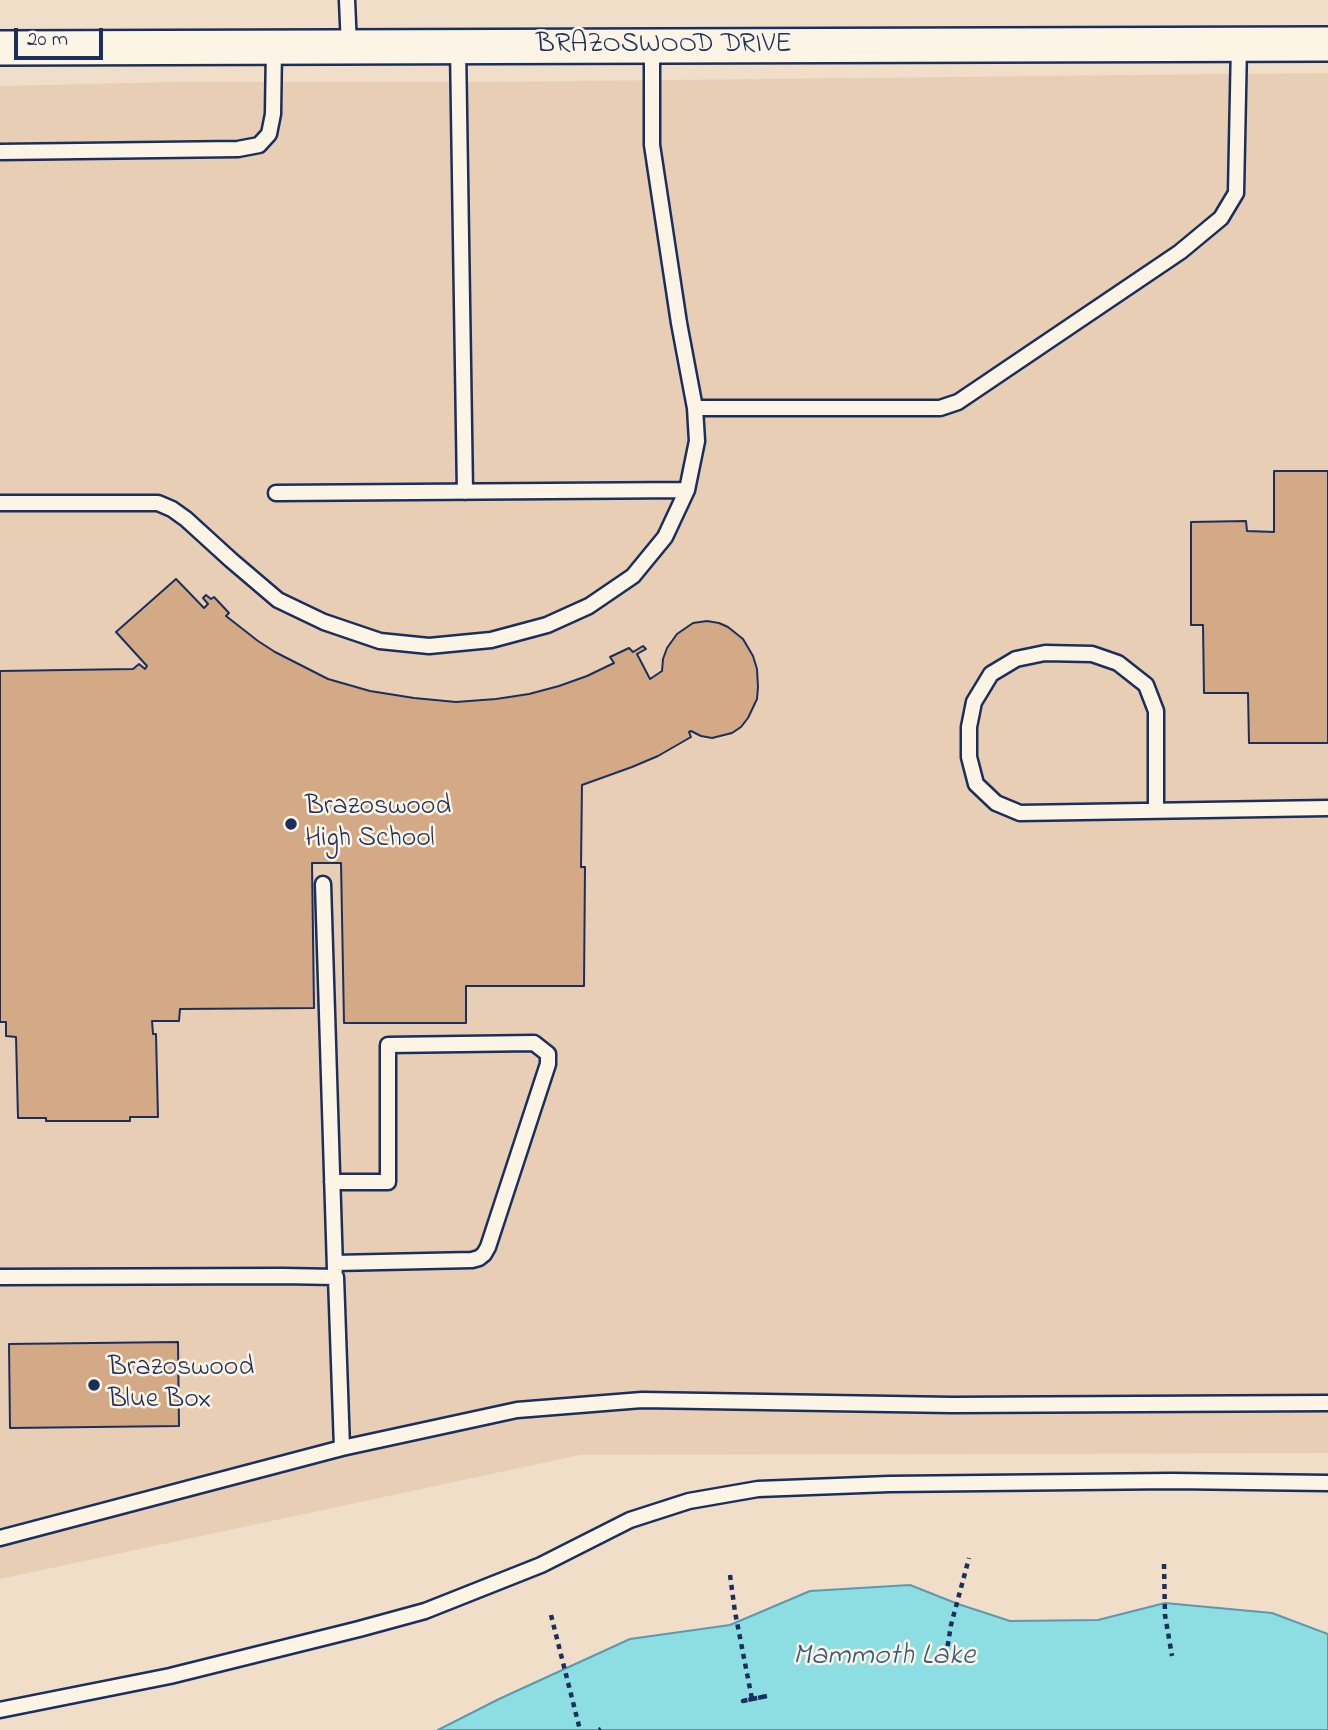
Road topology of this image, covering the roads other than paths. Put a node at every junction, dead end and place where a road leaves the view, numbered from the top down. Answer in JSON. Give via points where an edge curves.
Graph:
{"nodes":[{"id":1,"x":347,"y":0,"type":"edge"},
{"id":2,"x":1239,"y":44,"type":"junction"},
{"id":3,"x":1328,"y":44,"type":"edge"},
{"id":4,"x":652,"y":46,"type":"junction"},
{"id":5,"x":274,"y":47,"type":"junction"},
{"id":6,"x":349,"y":47,"type":"junction"},
{"id":7,"x":458,"y":47,"type":"junction"},
{"id":8,"x":0,"y":48,"type":"edge"},
{"id":9,"x":0,"y":152,"type":"edge"},
{"id":10,"x":695,"y":408,"type":"junction"},
{"id":11,"x":687,"y":490,"type":"junction"},
{"id":12,"x":465,"y":492,"type":"junction"},
{"id":13,"x":276,"y":493,"type":"dead end"},
{"id":14,"x":0,"y":503,"type":"edge"},
{"id":15,"x":1328,"y":808,"type":"edge"},
{"id":16,"x":1156,"y":811,"type":"junction"},
{"id":17,"x":323,"y":884,"type":"dead end"},
{"id":18,"x":332,"y":1182,"type":"junction"},
{"id":19,"x":336,"y":1270,"type":"junction"},
{"id":20,"x":0,"y":1277,"type":"edge"},
{"id":21,"x":1328,"y":1403,"type":"edge"},
{"id":22,"x":342,"y":1448,"type":"junction"},
{"id":23,"x":1328,"y":1483,"type":"edge"},
{"id":24,"x":0,"y":1538,"type":"edge"},
{"id":25,"x":0,"y":1710,"type":"edge"}],
"edges":[{"from":1,"to":6,"type":"lane"},
{"from":2,"to":3,"type":"street","name":"BRAZOSWOOD DRIVE"},
{"from":2,"to":4,"type":"street","name":"BRAZOSWOOD DRIVE"},
{"from":2,"to":10,"type":"lane","via":[[1236,193],[1221,218],[1180,252],[958,402],[940,408]]},
{"from":4,"to":7,"type":"street","name":"BRAZOSWOOD DRIVE"},
{"from":4,"to":10,"type":"lane","via":[[652,145]]},
{"from":5,"to":6,"type":"street","name":"BRAZOSWOOD DRIVE"},
{"from":5,"to":8,"type":"street","name":"BRAZOSWOOD DRIVE"},
{"from":5,"to":9,"type":"lane","via":[[273,114],[269,134],[259,145]]},
{"from":6,"to":7,"type":"street","name":"BRAZOSWOOD DRIVE"},
{"from":7,"to":12,"type":"lane"},
{"from":10,"to":11,"type":"lane","via":[[697,441]]},
{"from":11,"to":12,"type":"lane"},
{"from":11,"to":14,"type":"lane","via":[[666,537],[632,576],[589,606],[547,625],[491,640],[429,646],[380,641],[278,600],[186,519],[158,503]]},
{"from":12,"to":13,"type":"lane"},
{"from":15,"to":16,"type":"lane"},
{"from":16,"to":16,"type":"lane","via":[[1020,813],[996,803],[976,784],[969,757],[968,727],[974,702],[991,674],[1016,659],[1045,653],[1092,654],[1118,663],[1146,685],[1156,711]]},
{"from":17,"to":18,"type":"lane"},
{"from":18,"to":19,"type":"lane"},
{"from":18,"to":19,"type":"lane","via":[[388,1182],[388,1045],[534,1043],[548,1054],[484,1254],[472,1260]]},
{"from":19,"to":20,"type":"lane","via":[[284,1276]]},
{"from":19,"to":22,"type":"lane"},
{"from":21,"to":22,"type":"lane","via":[[953,1405],[642,1400],[517,1410]]},
{"from":22,"to":24,"type":"lane"},
{"from":23,"to":25,"type":"lane","via":[[1172,1481],[758,1489],[689,1502],[630,1520],[541,1565],[425,1611],[170,1676]]}]}
